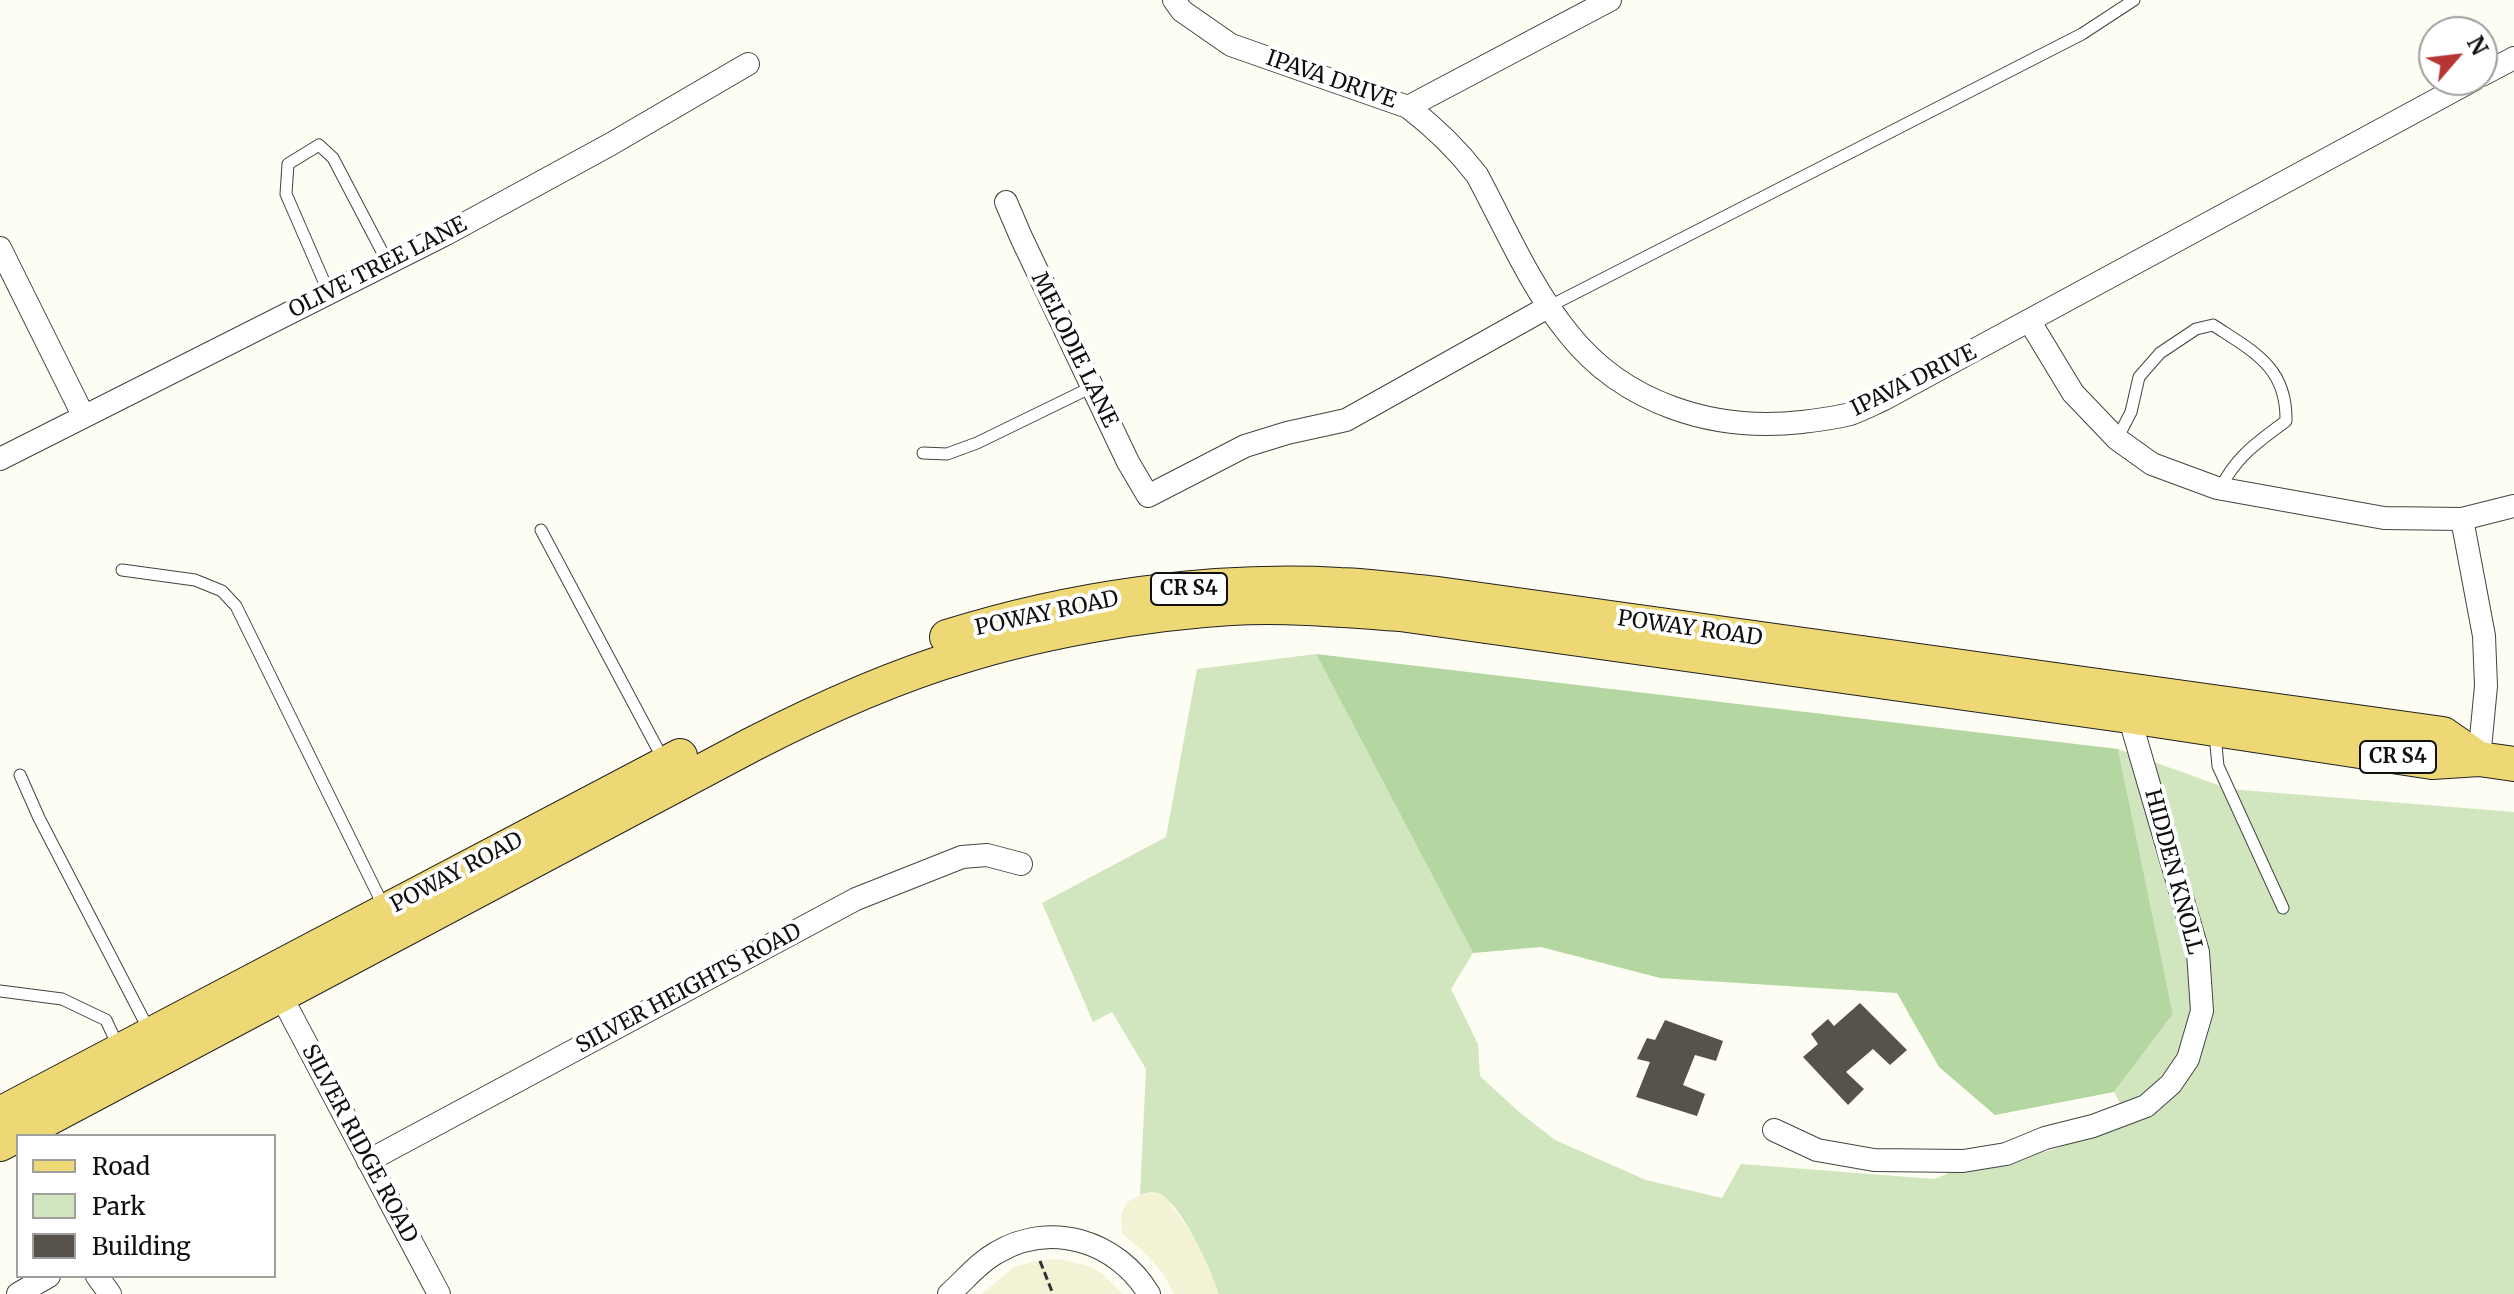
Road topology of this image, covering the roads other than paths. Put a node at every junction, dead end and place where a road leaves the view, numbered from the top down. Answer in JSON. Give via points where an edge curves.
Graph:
{"nodes":[{"id":1,"x":1174,"y":0,"type":"edge"},
{"id":2,"x":1610,"y":0,"type":"edge"},
{"id":3,"x":2134,"y":0,"type":"edge"},
{"id":4,"x":748,"y":64,"type":"dead end"},
{"id":5,"x":2444,"y":96,"type":"edge"},
{"id":6,"x":1408,"y":107,"type":"junction"},
{"id":7,"x":1006,"y":202,"type":"dead end"},
{"id":8,"x":0,"y":248,"type":"edge"},
{"id":9,"x":388,"y":263,"type":"junction"},
{"id":10,"x":329,"y":293,"type":"junction"},
{"id":11,"x":1548,"y":307,"type":"junction"},
{"id":12,"x":2030,"y":322,"type":"junction"},
{"id":13,"x":1092,"y":387,"type":"junction"},
{"id":14,"x":83,"y":415,"type":"junction"},
{"id":15,"x":2117,"y":439,"type":"junction"},
{"id":16,"x":923,"y":453,"type":"dead end"},
{"id":17,"x":0,"y":459,"type":"edge"},
{"id":18,"x":2220,"y":489,"type":"junction"},
{"id":19,"x":2514,"y":506,"type":"edge"},
{"id":20,"x":2462,"y":519,"type":"junction"},
{"id":21,"x":541,"y":530,"type":"dead end"},
{"id":22,"x":122,"y":570,"type":"dead end"},
{"id":23,"x":2214,"y":715,"type":"junction"},
{"id":24,"x":2129,"y":716,"type":"junction"},
{"id":25,"x":2479,"y":759,"type":"junction"},
{"id":26,"x":2514,"y":764,"type":"edge"},
{"id":27,"x":671,"y":774,"type":"junction"},
{"id":28,"x":20,"y":775,"type":"dead end"},
{"id":29,"x":1021,"y":864,"type":"dead end"},
{"id":30,"x":2283,"y":908,"type":"dead end"},
{"id":31,"x":392,"y":922,"type":"junction"},
{"id":32,"x":274,"y":983,"type":"junction"},
{"id":33,"x":0,"y":991,"type":"edge"},
{"id":34,"x":158,"y":1045,"type":"junction"},
{"id":35,"x":120,"y":1051,"type":"junction"},
{"id":36,"x":0,"y":1114,"type":"edge"},
{"id":37,"x":1774,"y":1130,"type":"dead end"},
{"id":38,"x":0,"y":1144,"type":"edge"},
{"id":39,"x":368,"y":1161,"type":"junction"},
{"id":40,"x":46,"y":1278,"type":"edge"},
{"id":41,"x":18,"y":1294,"type":"edge"},
{"id":42,"x":439,"y":1294,"type":"edge"},
{"id":43,"x":949,"y":1294,"type":"edge"},
{"id":44,"x":1149,"y":1294,"type":"edge"}],
"edges":[{"from":1,"to":6,"type":"street","name":"IPAVA DRIVE","via":[[1231,45]]},
{"from":2,"to":6,"type":"street"},
{"from":3,"to":11,"type":"lane","via":[[2082,34]]},
{"from":4,"to":9,"type":"street","name":"OLIVE TREE LANE","via":[[511,200]]},
{"from":5,"to":12,"type":"street","name":"IPAVA DRIVE"},
{"from":6,"to":11,"type":"street","name":"IPAVA DRIVE","via":[[1477,175]]},
{"from":7,"to":13,"type":"street","name":"MELODIE LANE"},
{"from":8,"to":14,"type":"street"},
{"from":9,"to":10,"type":"street","name":"OLIVE TREE LANE"},
{"from":9,"to":10,"type":"lane","via":[[333,158],[319,145],[288,164],[286,194]]},
{"from":10,"to":14,"type":"street","name":"OLIVE TREE LANE"},
{"from":11,"to":12,"type":"street","name":"IPAVA DRIVE","via":[[1592,359],[1621,381],[1698,417],[1736,424],[1774,425],[1849,414]]},
{"from":11,"to":13,"type":"street","name":"MELODIE LANE","via":[[1346,420],[1245,446],[1148,496]]},
{"from":12,"to":15,"type":"street","via":[[2073,393]]},
{"from":13,"to":16,"type":"lane","via":[[977,443],[947,454]]},
{"from":14,"to":17,"type":"street","name":"OLIVE TREE LANE"},
{"from":15,"to":18,"type":"street","via":[[2152,464]]},
{"from":15,"to":18,"type":"lane","via":[[2131,412],[2139,377],[2160,353],[2196,329],[2213,325],[2274,371],[2286,399],[2286,421],[2250,447],[2230,468]]},
{"from":18,"to":20,"type":"street","via":[[2384,518]]},
{"from":19,"to":20,"type":"street"},
{"from":20,"to":25,"type":"street","via":[[2484,636],[2486,686]]},
{"from":21,"to":27,"type":"lane"},
{"from":22,"to":31,"type":"lane","via":[[195,580],[222,591],[236,606]]},
{"from":23,"to":24,"type":"main road","name":"POWAY ROAD","number":"CR S4"},
{"from":23,"to":25,"type":"main road","name":"POWAY ROAD","number":"CR S4","via":[[2432,762]]},
{"from":23,"to":27,"type":"main road","name":"POWAY ROAD","number":"CR S4","via":[[1438,594],[1339,585],[1259,585],[1163,591],[1063,608],[900,652],[832,680]]},
{"from":23,"to":30,"type":"lane","via":[[2218,766]]},
{"from":24,"to":27,"type":"main road","name":"POWAY ROAD","number":"CR S4","via":[[1400,614],[1231,608],[1148,617],[963,656]]},
{"from":24,"to":37,"type":"street","name":"HIDDEN KNOLL","via":[[2198,952],[2202,1011],[2188,1059],[2171,1084],[2146,1106],[2093,1126],[2006,1154],[1963,1161],[1874,1160],[1817,1150]]},
{"from":25,"to":26,"type":"main road","name":"POWAY ROAD","number":"CR S4"},
{"from":27,"to":31,"type":"main road","name":"POWAY ROAD","number":"CR S4"},
{"from":28,"to":34,"type":"lane"},
{"from":29,"to":39,"type":"street","name":"SILVER HEIGHTS ROAD","via":[[987,855],[962,857],[856,899]]},
{"from":31,"to":32,"type":"main road","name":"POWAY ROAD","number":"CR S4"},
{"from":32,"to":34,"type":"main road","name":"POWAY ROAD","number":"CR S4"},
{"from":32,"to":39,"type":"street","name":"SILVER RIDGE ROAD"},
{"from":33,"to":35,"type":"lane","via":[[62,999],[106,1020]]},
{"from":34,"to":35,"type":"main road","name":"POWAY ROAD","number":"CR S4"},
{"from":34,"to":38,"type":"main road","name":"POWAY ROAD","number":"CR S4"},
{"from":35,"to":36,"type":"main road","name":"POWAY ROAD","number":"CR S4"},
{"from":39,"to":42,"type":"street","name":"SILVER RIDGE ROAD"},
{"from":40,"to":41,"type":"street"},
{"from":43,"to":44,"type":"street","via":[[985,1260],[1031,1238],[1067,1238],[1096,1246],[1131,1270]]}]}
